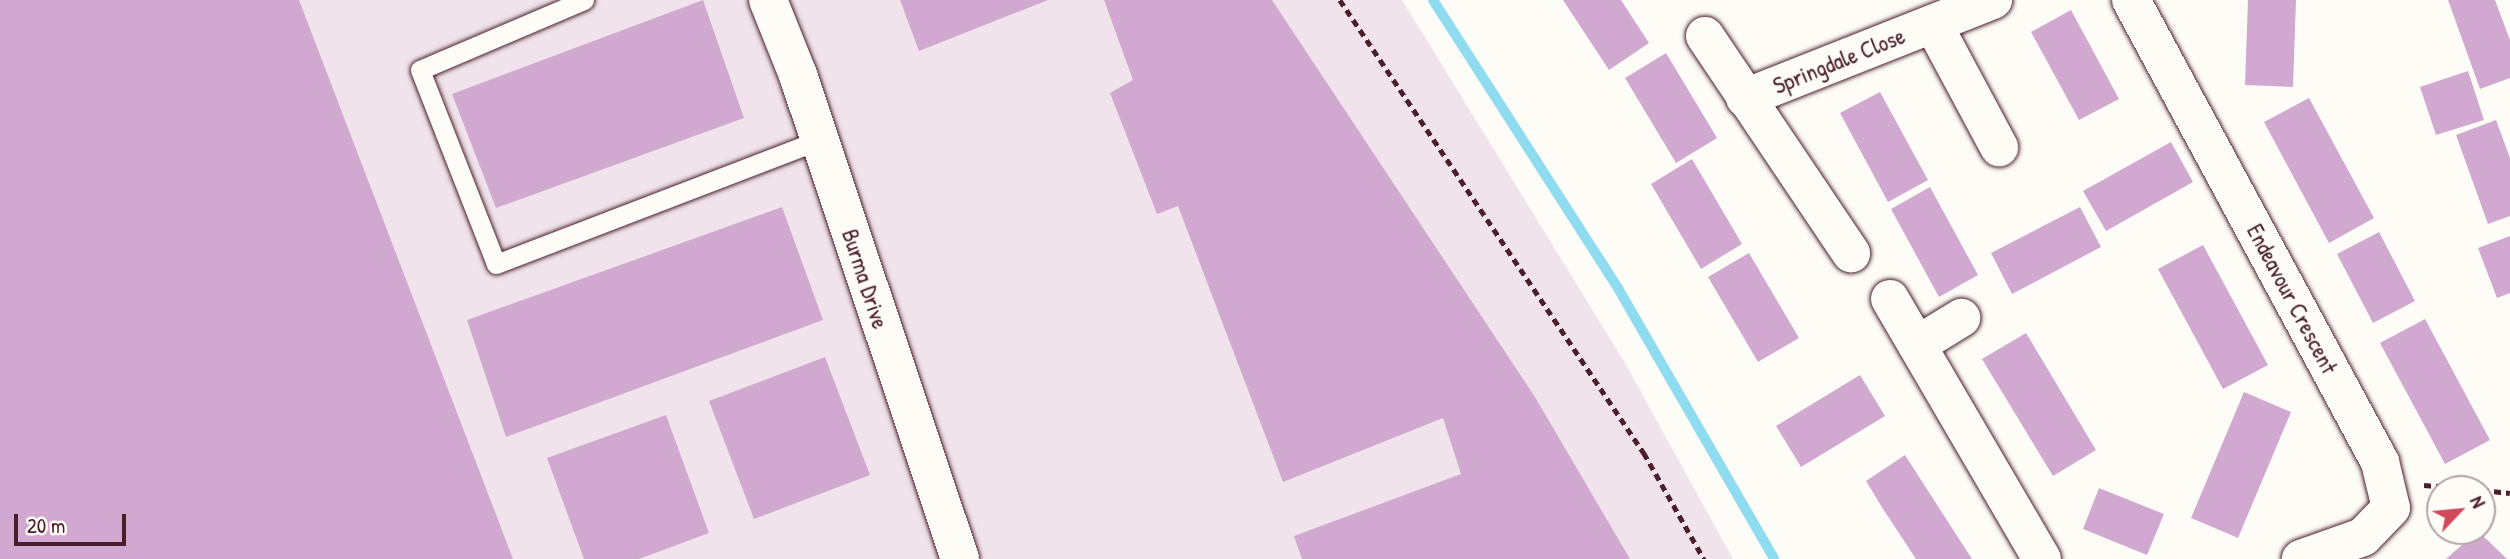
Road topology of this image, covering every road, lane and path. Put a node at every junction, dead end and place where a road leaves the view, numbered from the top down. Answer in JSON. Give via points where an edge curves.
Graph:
{"nodes":[{"id":1,"x":584,"y":0,"type":"edge"},
{"id":2,"x":768,"y":0,"type":"edge"},
{"id":3,"x":1340,"y":0,"type":"edge"},
{"id":4,"x":1993,"y":0,"type":"edge"},
{"id":5,"x":2131,"y":0,"type":"edge"},
{"id":6,"x":1933,"y":24,"type":"junction"},
{"id":7,"x":1706,"y":36,"type":"dead end"},
{"id":8,"x":1745,"y":99,"type":"junction"},
{"id":9,"x":819,"y":140,"type":"junction"},
{"id":10,"x":1999,"y":147,"type":"dead end"},
{"id":11,"x":1851,"y":254,"type":"dead end"},
{"id":12,"x":1890,"y":299,"type":"dead end"},
{"id":13,"x":1961,"y":318,"type":"dead end"},
{"id":14,"x":1917,"y":345,"type":"junction"},
{"id":15,"x":960,"y":559,"type":"edge"},
{"id":16,"x":1704,"y":559,"type":"edge"},
{"id":17,"x":2042,"y":559,"type":"edge"},
{"id":18,"x":2301,"y":559,"type":"edge"}],
"edges":[{"from":1,"to":9,"type":"lane","via":[[420,70],[496,264]]},
{"from":2,"to":9,"type":"street","name":"Burma Drive"},
{"from":3,"to":16,"type":"path","via":[[1644,453]]},
{"from":4,"to":6,"type":"street","name":"Springdale Close"},
{"from":5,"to":18,"type":"street","name":"Endeavour Crescent","via":[[2380,462],[2392,508],[2362,537]]},
{"from":6,"to":8,"type":"street","name":"Springdale Close"},
{"from":6,"to":10,"type":"street","name":"Springdale Close"},
{"from":7,"to":8,"type":"street","name":"Springdale Close"},
{"from":8,"to":11,"type":"street","name":"Springdale Close"},
{"from":9,"to":15,"type":"street","name":"Burma Drive"},
{"from":12,"to":14,"type":"street"},
{"from":13,"to":14,"type":"street"},
{"from":14,"to":17,"type":"street"}]}
